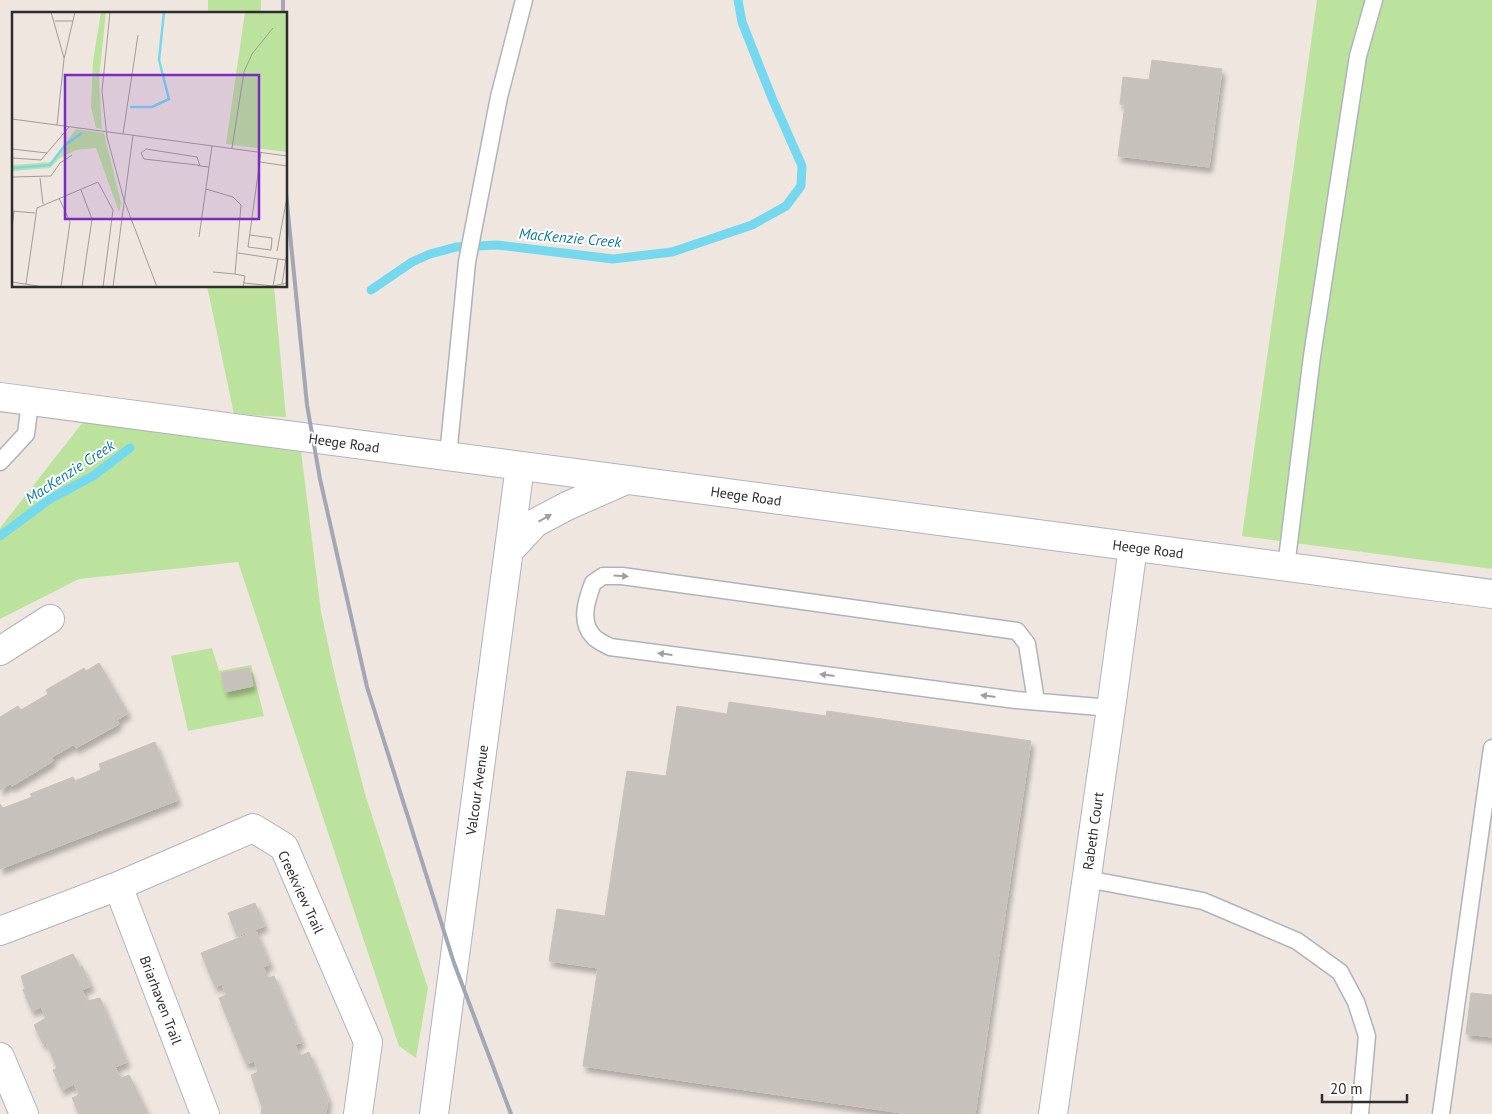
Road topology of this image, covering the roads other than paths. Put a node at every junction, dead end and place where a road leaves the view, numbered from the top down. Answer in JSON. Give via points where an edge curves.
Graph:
{"nodes":[{"id":1,"x":524,"y":0,"type":"edge"},
{"id":2,"x":1374,"y":0,"type":"edge"},
{"id":3,"x":0,"y":398,"type":"edge"},
{"id":4,"x":30,"y":402,"type":"junction"},
{"id":5,"x":448,"y":456,"type":"junction"},
{"id":6,"x":0,"y":462,"type":"edge"},
{"id":7,"x":520,"y":466,"type":"junction"},
{"id":8,"x":627,"y":480,"type":"junction"},
{"id":9,"x":1133,"y":547,"type":"junction"},
{"id":10,"x":509,"y":551,"type":"junction"},
{"id":11,"x":1286,"y":567,"type":"junction"},
{"id":12,"x":1492,"y":594,"type":"edge"},
{"id":13,"x":50,"y":619,"type":"dead end"},
{"id":14,"x":0,"y":651,"type":"edge"},
{"id":15,"x":1036,"y":701,"type":"junction"},
{"id":16,"x":1111,"y":708,"type":"junction"},
{"id":17,"x":1492,"y":748,"type":"edge"},
{"id":18,"x":1086,"y":878,"type":"junction"},
{"id":19,"x":118,"y":886,"type":"junction"},
{"id":20,"x":0,"y":931,"type":"edge"},
{"id":21,"x":0,"y":1057,"type":"edge"},
{"id":22,"x":24,"y":1114,"type":"edge"},
{"id":23,"x":205,"y":1114,"type":"edge"},
{"id":24,"x":358,"y":1114,"type":"edge"},
{"id":25,"x":434,"y":1114,"type":"edge"},
{"id":26,"x":1053,"y":1114,"type":"edge"},
{"id":27,"x":1360,"y":1114,"type":"edge"},
{"id":28,"x":1441,"y":1114,"type":"edge"}],
"edges":[{"from":1,"to":5,"type":"lane","via":[[499,97],[467,262]]},
{"from":2,"to":11,"type":"lane","via":[[1357,66],[1312,356]]},
{"from":3,"to":4,"type":"street","name":"Heege Road"},
{"from":4,"to":5,"type":"street","name":"Heege Road"},
{"from":4,"to":6,"type":"lane","via":[[26,434]]},
{"from":5,"to":7,"type":"street","name":"Heege Road"},
{"from":7,"to":8,"type":"street","name":"Heege Road"},
{"from":7,"to":10,"type":"street","name":"Valcour Avenue"},
{"from":8,"to":9,"type":"street","name":"Heege Road"},
{"from":10,"to":8,"type":"street","one_way":true,"via":[[535,523]]},
{"from":9,"to":11,"type":"street","name":"Heege Road"},
{"from":9,"to":16,"type":"street","name":"Rabeth Court"},
{"from":10,"to":25,"type":"street","name":"Valcour Avenue"},
{"from":11,"to":12,"type":"street","name":"Heege Road"},
{"from":13,"to":14,"type":"street"},
{"from":15,"to":15,"type":"lane","one_way":true,"via":[[610,647],[593,636],[586,623],[586,605],[593,583],[603,576],[622,576],[1017,631],[1027,644]]},
{"from":15,"to":16,"type":"lane"},
{"from":16,"to":18,"type":"street","name":"Rabeth Court"},
{"from":17,"to":28,"type":"lane"},
{"from":18,"to":26,"type":"street","name":"Rabeth Court"},
{"from":18,"to":27,"type":"lane","via":[[1203,901],[1297,941],[1340,972],[1356,1002],[1366,1036]]},
{"from":19,"to":20,"type":"street","name":"Creekview Trail"},
{"from":19,"to":23,"type":"street","name":"Briarhaven Trail"},
{"from":19,"to":24,"type":"street","name":"Creekview Trail","via":[[253,828],[284,848],[368,1042]]},
{"from":21,"to":22,"type":"street"}]}
